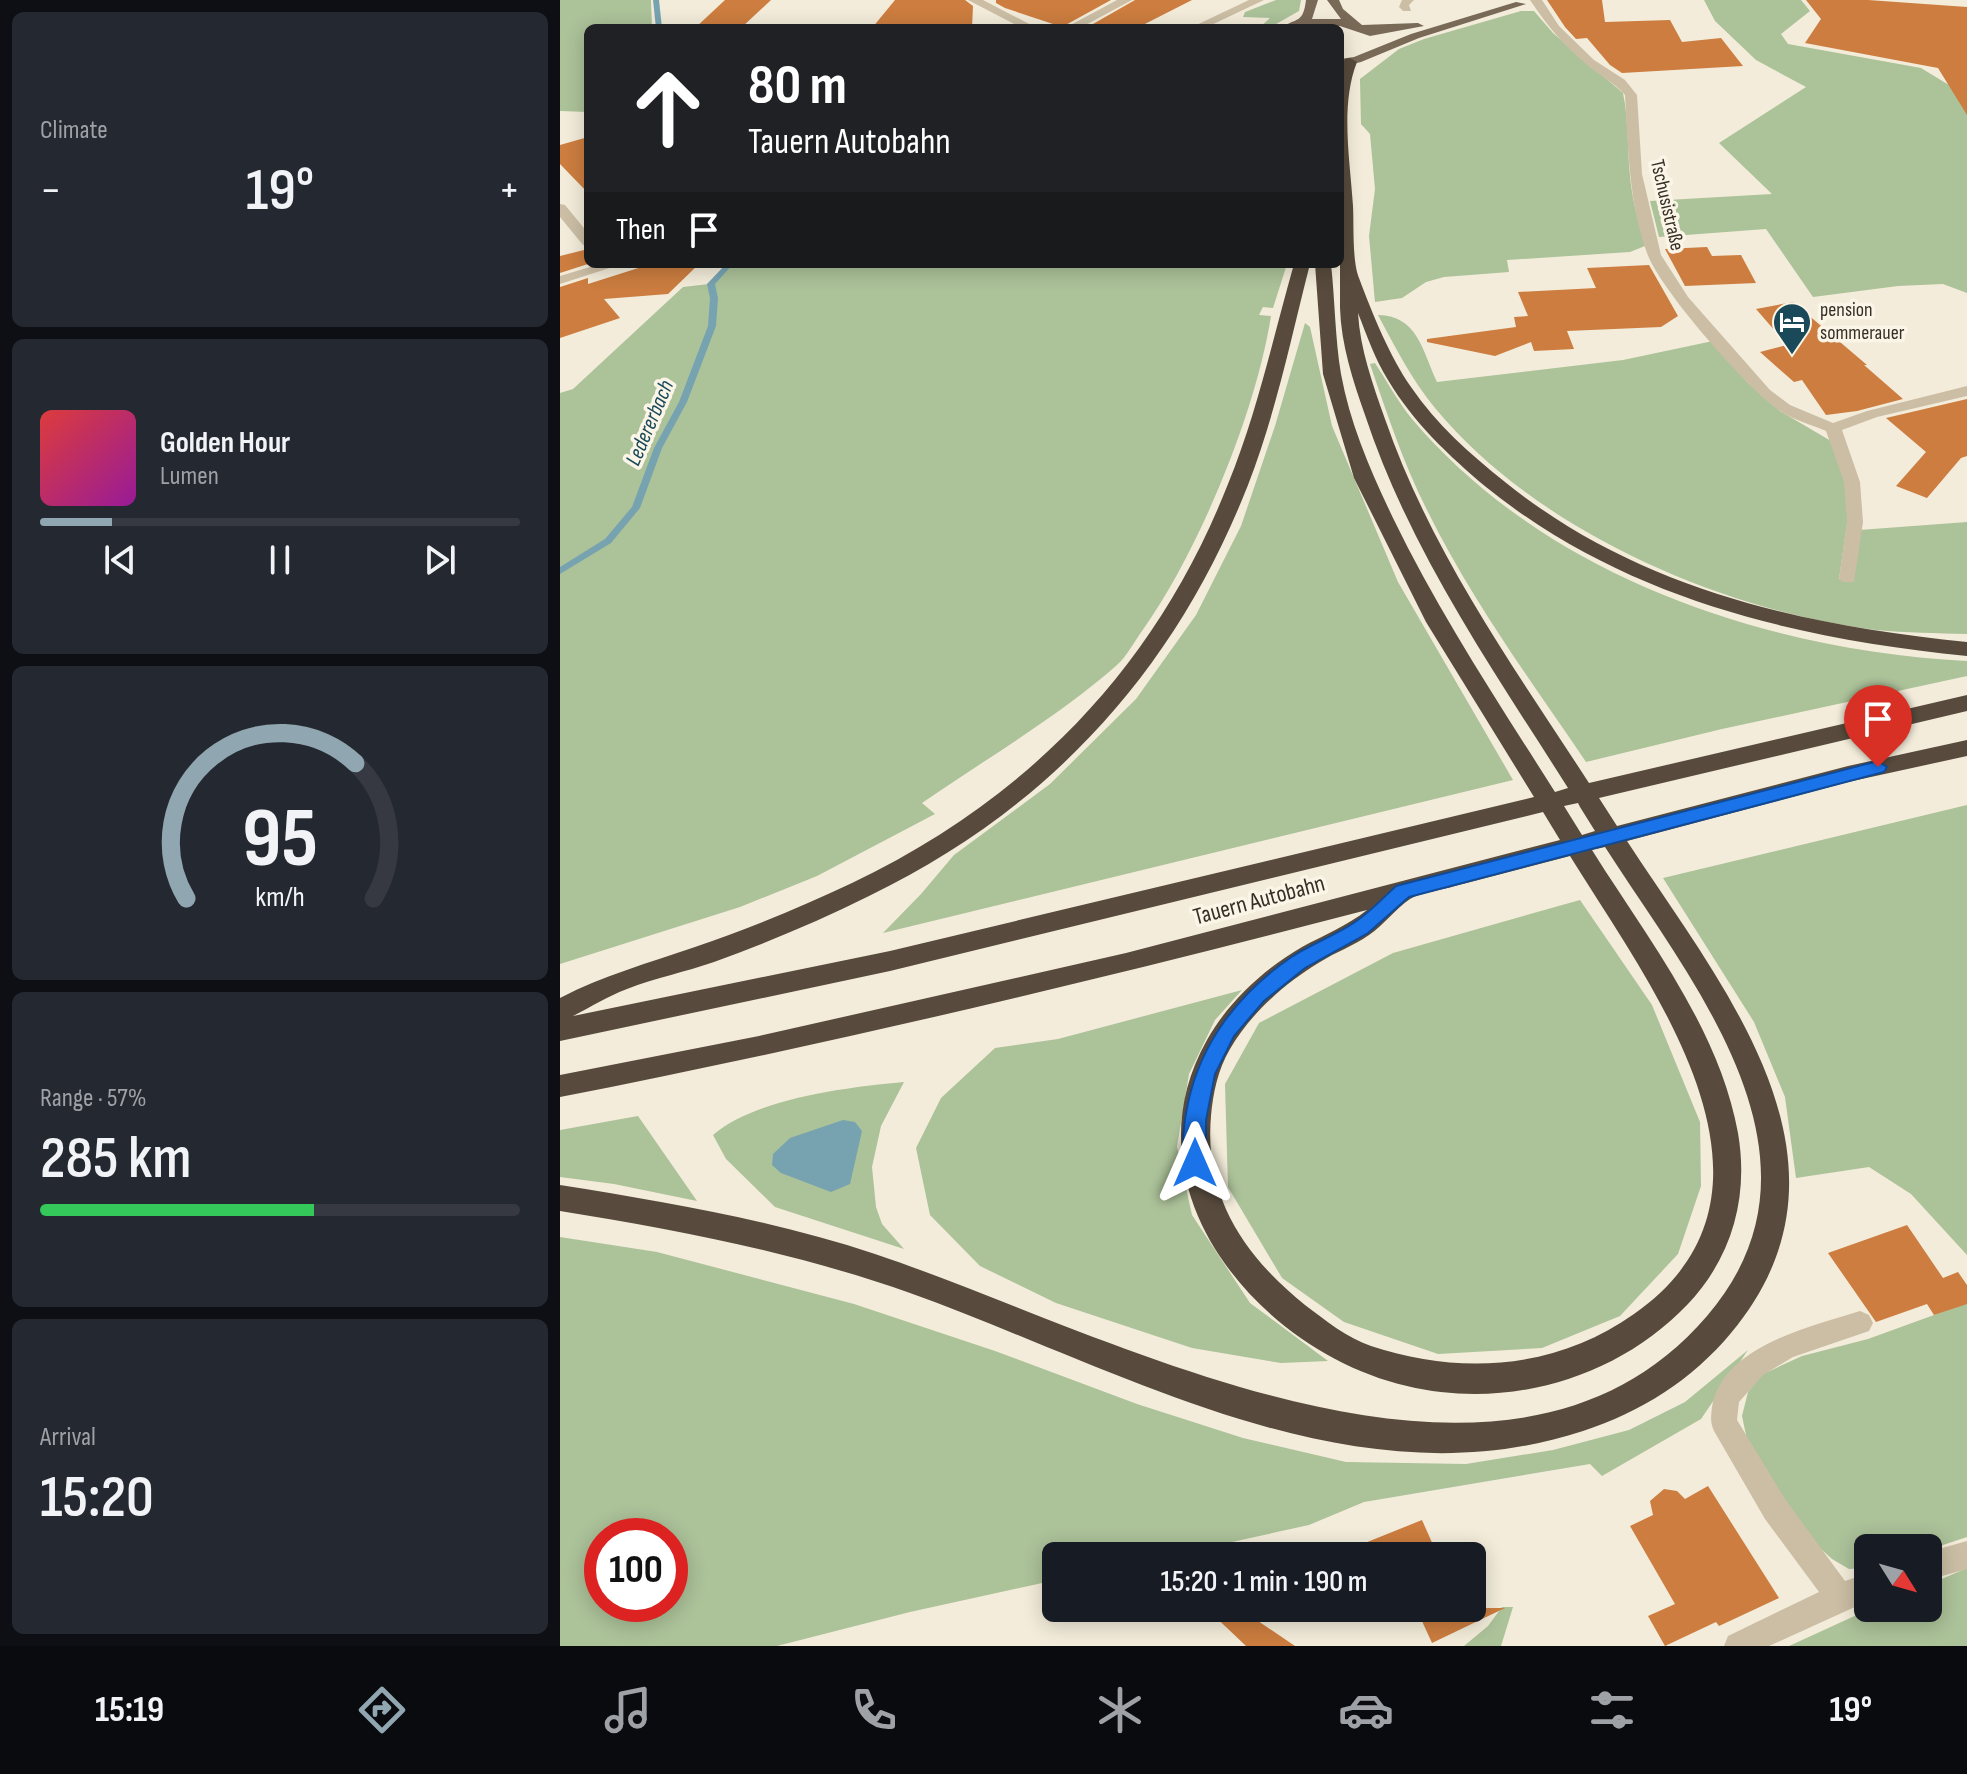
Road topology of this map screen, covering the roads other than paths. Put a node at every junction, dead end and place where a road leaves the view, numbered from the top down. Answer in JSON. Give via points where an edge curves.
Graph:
{"nodes":[{"id":1,"x":974,"y":0,"type":"edge"},
{"id":2,"x":1105,"y":0,"type":"edge"},
{"id":3,"x":1258,"y":0,"type":"edge"},
{"id":4,"x":1312,"y":0,"type":"edge"},
{"id":5,"x":1333,"y":0,"type":"edge"},
{"id":6,"x":1536,"y":0,"type":"edge"},
{"id":7,"x":1122,"y":2,"type":"edge"},
{"id":8,"x":1520,"y":4,"type":"junction"},
{"id":9,"x":1302,"y":23,"type":"junction"},
{"id":10,"x":1023,"y":24,"type":"edge"},
{"id":11,"x":1079,"y":24,"type":"edge"},
{"id":12,"x":1212,"y":24,"type":"edge"},
{"id":13,"x":1299,"y":24,"type":"edge"},
{"id":14,"x":1344,"y":24,"type":"edge"},
{"id":15,"x":1344,"y":24,"type":"edge"},
{"id":16,"x":1356,"y":26,"type":"junction"},
{"id":17,"x":1371,"y":52,"type":"junction"},
{"id":18,"x":1345,"y":62,"type":"edge"},
{"id":19,"x":1344,"y":174,"type":"edge"},
{"id":20,"x":560,"y":208,"type":"edge"},
{"id":21,"x":584,"y":237,"type":"edge"},
{"id":22,"x":601,"y":268,"type":"edge"},
{"id":23,"x":609,"y":268,"type":"edge"},
{"id":24,"x":1301,"y":268,"type":"edge"},
{"id":25,"x":1323,"y":268,"type":"edge"},
{"id":26,"x":1349,"y":275,"type":"junction"},
{"id":27,"x":560,"y":280,"type":"edge"},
{"id":28,"x":615,"y":282,"type":"dead end"},
{"id":29,"x":1967,"y":391,"type":"edge"},
{"id":30,"x":1833,"y":428,"type":"junction"},
{"id":31,"x":1848,"y":578,"type":"dead end"},
{"id":32,"x":1967,"y":649,"type":"edge"},
{"id":33,"x":1967,"y":703,"type":"edge"},
{"id":34,"x":1967,"y":748,"type":"edge"},
{"id":35,"x":1403,"y":891,"type":"junction"},
{"id":36,"x":560,"y":1011,"type":"edge"},
{"id":37,"x":560,"y":1030,"type":"edge"},
{"id":38,"x":560,"y":1086,"type":"edge"},
{"id":39,"x":560,"y":1198,"type":"edge"},
{"id":40,"x":1860,"y":1323,"type":"dead end"},
{"id":41,"x":1967,"y":1555,"type":"edge"},
{"id":42,"x":1942,"y":1562,"type":"edge"},
{"id":43,"x":1854,"y":1592,"type":"edge"},
{"id":44,"x":1840,"y":1597,"type":"junction"},
{"id":45,"x":1738,"y":1646,"type":"edge"}],
"edges":[{"from":1,"to":10,"type":"street"},
{"from":2,"to":7,"type":"street"},
{"from":3,"to":12,"type":"street"},
{"from":4,"to":9,"type":"main road"},
{"from":5,"to":16,"type":"main road"},
{"from":6,"to":8,"type":"main road"},
{"from":6,"to":30,"type":"street","name":"Tschusistraße","via":[[1555,28],[1631,95],[1636,174],[1654,255],[1682,299],[1765,393],[1785,408]]},
{"from":7,"to":11,"type":"street"},
{"from":8,"to":16,"type":"main road","via":[[1412,27]]},
{"from":8,"to":17,"type":"main road"},
{"from":9,"to":13,"type":"main road"},
{"from":9,"to":15,"type":"main road"},
{"from":14,"to":16,"type":"main road"},
{"from":16,"to":17,"type":"main road","via":[[1377,41]]},
{"from":17,"to":18,"type":"main road"},
{"from":19,"to":26,"type":"highway"},
{"from":20,"to":21,"type":"street"},
{"from":22,"to":27,"type":"street"},
{"from":23,"to":28,"type":"street"},
{"from":24,"to":36,"type":"highway","via":[[1265,406],[1223,520],[1156,646],[1077,740],[1014,796],[866,887],[714,951],[617,982]]},
{"from":25,"to":35,"type":"highway","via":[[1332,374],[1364,478],[1430,608],[1681,1014],[1703,1058],[1722,1123],[1728,1169],[1724,1213],[1701,1266],[1640,1332],[1595,1356],[1539,1374],[1483,1381],[1423,1375],[1364,1359],[1310,1328],[1263,1289],[1228,1245],[1206,1204],[1195,1163],[1195,1120],[1205,1074],[1227,1030],[1298,962],[1361,928]]},
{"from":26,"to":32,"type":"highway","via":[[1396,379],[1425,417],[1503,493],[1544,522],[1693,597],[1765,619],[1837,635]]},
{"from":26,"to":39,"type":"highway","via":[[1349,326],[1368,394],[1424,534],[1475,624],[1722,1008],[1756,1077],[1777,1166],[1772,1216],[1749,1284],[1729,1314],[1702,1345],[1639,1394],[1581,1418],[1468,1438],[1408,1436],[1267,1412],[1139,1371],[978,1305],[819,1250]]},
{"from":29,"to":30,"type":"street"},
{"from":30,"to":31,"type":"street","via":[[1852,482],[1855,522]]},
{"from":33,"to":37,"type":"highway","name":"Tauern Autobahn","via":[[890,961]]},
{"from":34,"to":35,"type":"highway","name":"Tauern Autobahn","via":[[1848,774]]},
{"from":35,"to":38,"type":"highway","name":"Tauern Autobahn","via":[[1126,963],[759,1047]]},
{"from":40,"to":44,"type":"street","via":[[1786,1347],[1754,1366],[1727,1396],[1723,1422],[1775,1509]]},
{"from":41,"to":42,"type":"street"},
{"from":43,"to":44,"type":"street"},
{"from":44,"to":45,"type":"street"}]}
